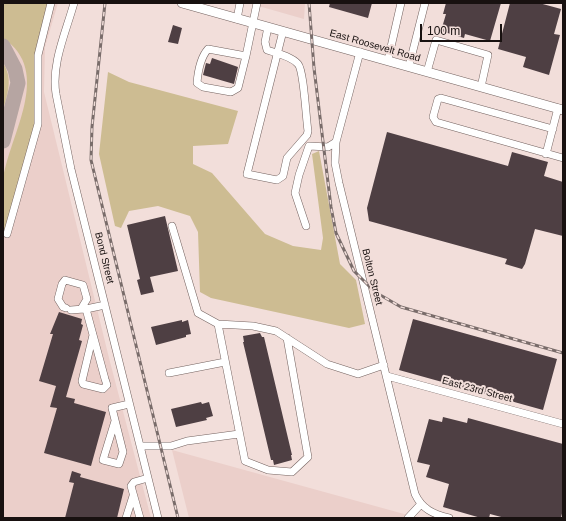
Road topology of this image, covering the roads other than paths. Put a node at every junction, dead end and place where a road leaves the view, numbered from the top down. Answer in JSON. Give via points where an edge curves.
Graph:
{"nodes":[{"id":1,"x":51,"y":3,"type":"edge"},
{"id":2,"x":74,"y":3,"type":"edge"},
{"id":3,"x":182,"y":3,"type":"edge"},
{"id":4,"x":240,"y":3,"type":"edge"},
{"id":5,"x":257,"y":3,"type":"edge"},
{"id":6,"x":401,"y":3,"type":"edge"},
{"id":7,"x":425,"y":3,"type":"edge"},
{"id":8,"x":237,"y":19,"type":"junction"},
{"id":9,"x":254,"y":23,"type":"junction"},
{"id":10,"x":268,"y":27,"type":"junction"},
{"id":11,"x":283,"y":31,"type":"junction"},
{"id":12,"x":360,"y":52,"type":"junction"},
{"id":13,"x":277,"y":53,"type":"junction"},
{"id":14,"x":246,"y":56,"type":"junction"},
{"id":15,"x":388,"y":60,"type":"junction"},
{"id":16,"x":409,"y":66,"type":"junction"},
{"id":17,"x":427,"y":72,"type":"junction"},
{"id":18,"x":481,"y":87,"type":"junction"},
{"id":19,"x":561,"y":108,"type":"edge"},
{"id":20,"x":553,"y":129,"type":"junction"},
{"id":21,"x":336,"y":142,"type":"junction"},
{"id":22,"x":546,"y":154,"type":"junction"},
{"id":23,"x":563,"y":158,"type":"edge"},
{"id":24,"x":172,"y":226,"type":"dead end"},
{"id":25,"x":306,"y":226,"type":"dead end"},
{"id":26,"x":7,"y":234,"type":"dead end"},
{"id":27,"x":105,"y":305,"type":"junction"},
{"id":28,"x":83,"y":309,"type":"junction"},
{"id":29,"x":218,"y":324,"type":"junction"},
{"id":30,"x":94,"y":335,"type":"junction"},
{"id":31,"x":287,"y":338,"type":"junction"},
{"id":32,"x":225,"y":362,"type":"junction"},
{"id":33,"x":384,"y":365,"type":"junction"},
{"id":34,"x":169,"y":373,"type":"dead end"},
{"id":35,"x":386,"y":376,"type":"junction"},
{"id":36,"x":129,"y":404,"type":"junction"},
{"id":37,"x":115,"y":421,"type":"junction"},
{"id":38,"x":563,"y":424,"type":"edge"},
{"id":39,"x":239,"y":434,"type":"junction"},
{"id":40,"x":140,"y":446,"type":"junction"},
{"id":41,"x":148,"y":478,"type":"junction"},
{"id":42,"x":133,"y":496,"type":"junction"},
{"id":43,"x":421,"y":504,"type":"junction"},
{"id":44,"x":126,"y":518,"type":"edge"},
{"id":45,"x":140,"y":518,"type":"edge"},
{"id":46,"x":158,"y":518,"type":"edge"},
{"id":47,"x":408,"y":518,"type":"edge"},
{"id":48,"x":449,"y":518,"type":"edge"}],
"edges":[{"from":1,"to":26,"type":"street","via":[[38,55],[38,124]]},
{"from":2,"to":27,"type":"street","name":"Bond Street","via":[[55,68],[54,81],[71,169]]},
{"from":3,"to":8,"type":"main road","name":"East Roosevelt Road"},
{"from":4,"to":8,"type":"street"},
{"from":5,"to":9,"type":"street"},
{"from":6,"to":15,"type":"street"},
{"from":7,"to":16,"type":"street"},
{"from":8,"to":9,"type":"main road","name":"East Roosevelt Road"},
{"from":9,"to":10,"type":"main road","name":"East Roosevelt Road"},
{"from":9,"to":14,"type":"street"},
{"from":10,"to":11,"type":"main road","name":"East Roosevelt Road"},
{"from":10,"to":13,"type":"street","via":[[265,46],[267,50]]},
{"from":11,"to":12,"type":"main road","name":"East Roosevelt Road"},
{"from":11,"to":13,"type":"street"},
{"from":12,"to":15,"type":"main road","name":"East Roosevelt Road"},
{"from":12,"to":21,"type":"street","name":"Bolton Street"},
{"from":13,"to":13,"type":"street","via":[[294,60],[301,69],[307,135],[287,158],[281,179],[272,179],[247,174]]},
{"from":14,"to":14,"type":"street","via":[[208,49],[199,68],[197,83],[203,87],[231,92],[238,88]]},
{"from":15,"to":16,"type":"main road","name":"East Roosevelt Road"},
{"from":16,"to":17,"type":"main road","name":"East Roosevelt Road"},
{"from":17,"to":18,"type":"main road","name":"East Roosevelt Road"},
{"from":17,"to":18,"type":"street","via":[[436,40],[488,55]]},
{"from":18,"to":19,"type":"main road","name":"East Roosevelt Road"},
{"from":19,"to":20,"type":"street"},
{"from":20,"to":22,"type":"street"},
{"from":20,"to":22,"type":"street","via":[[438,99],[433,117],[436,122]]},
{"from":21,"to":25,"type":"street","via":[[328,147],[309,146],[302,163],[295,193]]},
{"from":21,"to":33,"type":"street","name":"Bolton Street","via":[[335,163],[339,183]]},
{"from":22,"to":23,"type":"street"},
{"from":24,"to":29,"type":"street","via":[[198,313]]},
{"from":27,"to":28,"type":"street"},
{"from":27,"to":36,"type":"street","name":"Bond Street"},
{"from":28,"to":28,"type":"street","via":[[63,307],[58,299],[65,280],[83,285],[87,299]]},
{"from":28,"to":30,"type":"street"},
{"from":29,"to":31,"type":"street","via":[[253,326],[276,331]]},
{"from":29,"to":32,"type":"street"},
{"from":30,"to":30,"type":"street","via":[[107,385],[103,389],[83,384],[82,381]]},
{"from":31,"to":33,"type":"street","via":[[327,364],[358,374]]},
{"from":31,"to":39,"type":"street","via":[[308,457],[292,472],[268,470],[245,462]]},
{"from":32,"to":34,"type":"street"},
{"from":32,"to":39,"type":"street"},
{"from":33,"to":35,"type":"street","name":"Bolton Street"},
{"from":35,"to":38,"type":"street","name":"East 23rd Street"},
{"from":35,"to":43,"type":"street","name":"Bolton Street","via":[[415,494]]},
{"from":36,"to":37,"type":"street","via":[[112,408]]},
{"from":36,"to":40,"type":"street","name":"Bond Street"},
{"from":37,"to":37,"type":"street","via":[[123,452],[119,464],[103,460]]},
{"from":39,"to":40,"type":"street","via":[[187,441],[172,446]]},
{"from":40,"to":41,"type":"street","name":"Bond Street"},
{"from":41,"to":42,"type":"street","via":[[134,482],[131,486]]},
{"from":41,"to":46,"type":"street","name":"Bond Street"},
{"from":42,"to":44,"type":"street"},
{"from":42,"to":45,"type":"street"},
{"from":43,"to":47,"type":"street"},
{"from":43,"to":48,"type":"street","via":[[430,512]]}]}
